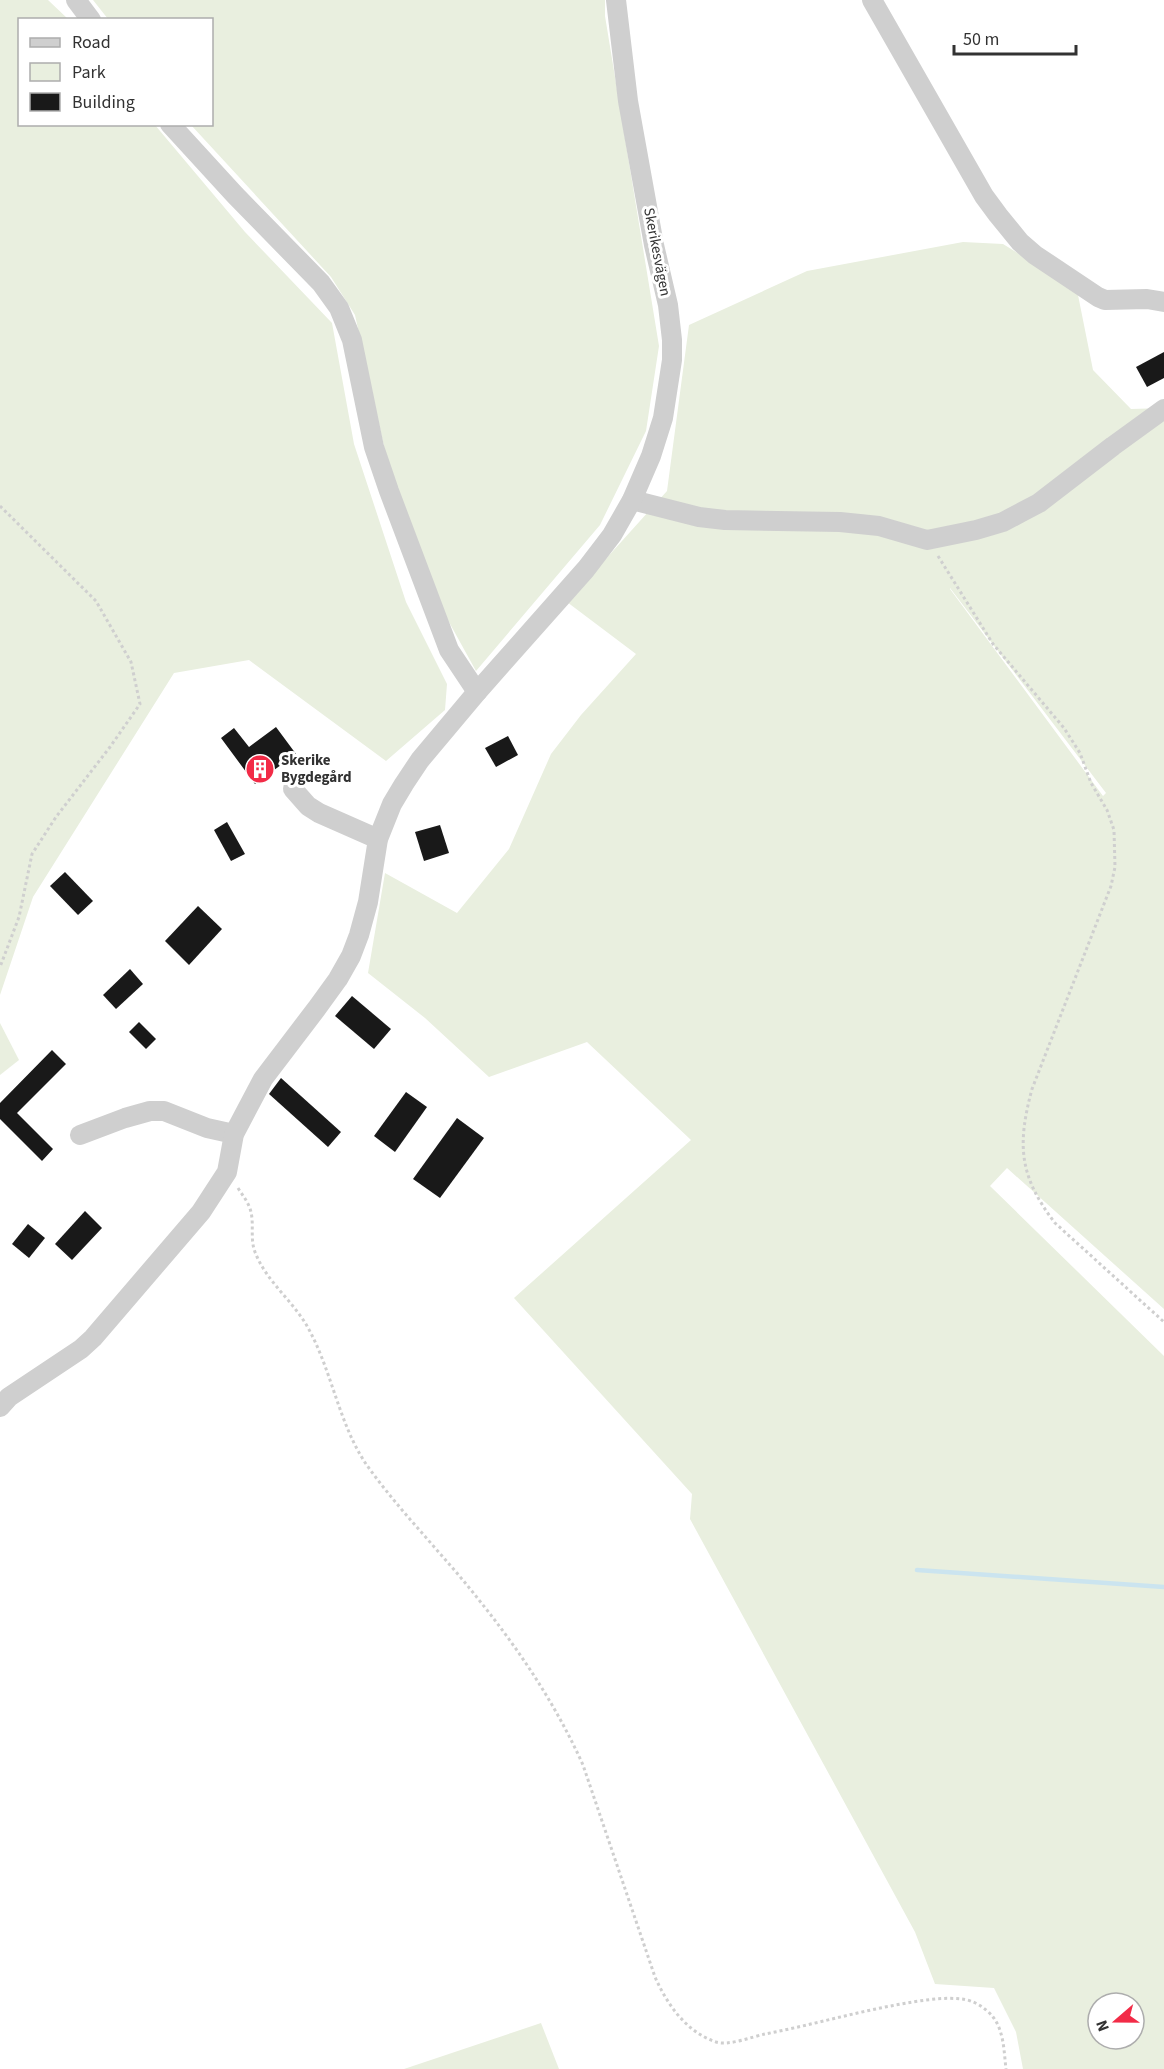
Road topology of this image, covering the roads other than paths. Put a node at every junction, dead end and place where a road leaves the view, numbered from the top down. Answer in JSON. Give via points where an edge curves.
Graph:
{"nodes":[{"id":1,"x":76,"y":0,"type":"edge"},
{"id":2,"x":616,"y":0,"type":"edge"},
{"id":3,"x":872,"y":0,"type":"edge"},
{"id":4,"x":90,"y":18,"type":"edge"},
{"id":5,"x":172,"y":126,"type":"edge"},
{"id":6,"x":1164,"y":302,"type":"edge"},
{"id":7,"x":1164,"y":409,"type":"edge"},
{"id":8,"x":632,"y":501,"type":"junction"},
{"id":9,"x":477,"y":692,"type":"junction"},
{"id":10,"x":293,"y":789,"type":"dead end"},
{"id":11,"x":378,"y":839,"type":"junction"},
{"id":12,"x":80,"y":1134,"type":"dead end"},
{"id":13,"x":234,"y":1134,"type":"junction"},
{"id":14,"x":0,"y":1407,"type":"edge"}],
"edges":[{"from":1,"to":4,"type":"street"},
{"from":2,"to":8,"type":"street","name":"Skerikesvägen","via":[[628,101],[672,339],[663,418]]},
{"from":3,"to":6,"type":"street","via":[[984,196],[1020,242],[1057,271],[1105,300]]},
{"from":5,"to":9,"type":"street","via":[[321,283],[339,308],[352,340],[374,447],[389,491],[449,650]]},
{"from":7,"to":8,"type":"street","via":[[1039,503],[1003,522],[927,540],[869,525],[725,520]]},
{"from":8,"to":9,"type":"street","name":"Skerikesvägen","via":[[586,569]]},
{"from":9,"to":11,"type":"street","name":"Skerikesvägen","via":[[420,760],[392,804]]},
{"from":10,"to":11,"type":"street","via":[[319,813]]},
{"from":11,"to":13,"type":"street","name":"Skerikesvägen","via":[[368,902],[351,956],[263,1079]]},
{"from":12,"to":13,"type":"street","via":[[150,1111],[164,1111]]},
{"from":13,"to":14,"type":"street","name":"Skerikesvägen","via":[[227,1172],[201,1212],[93,1338]]}]}
